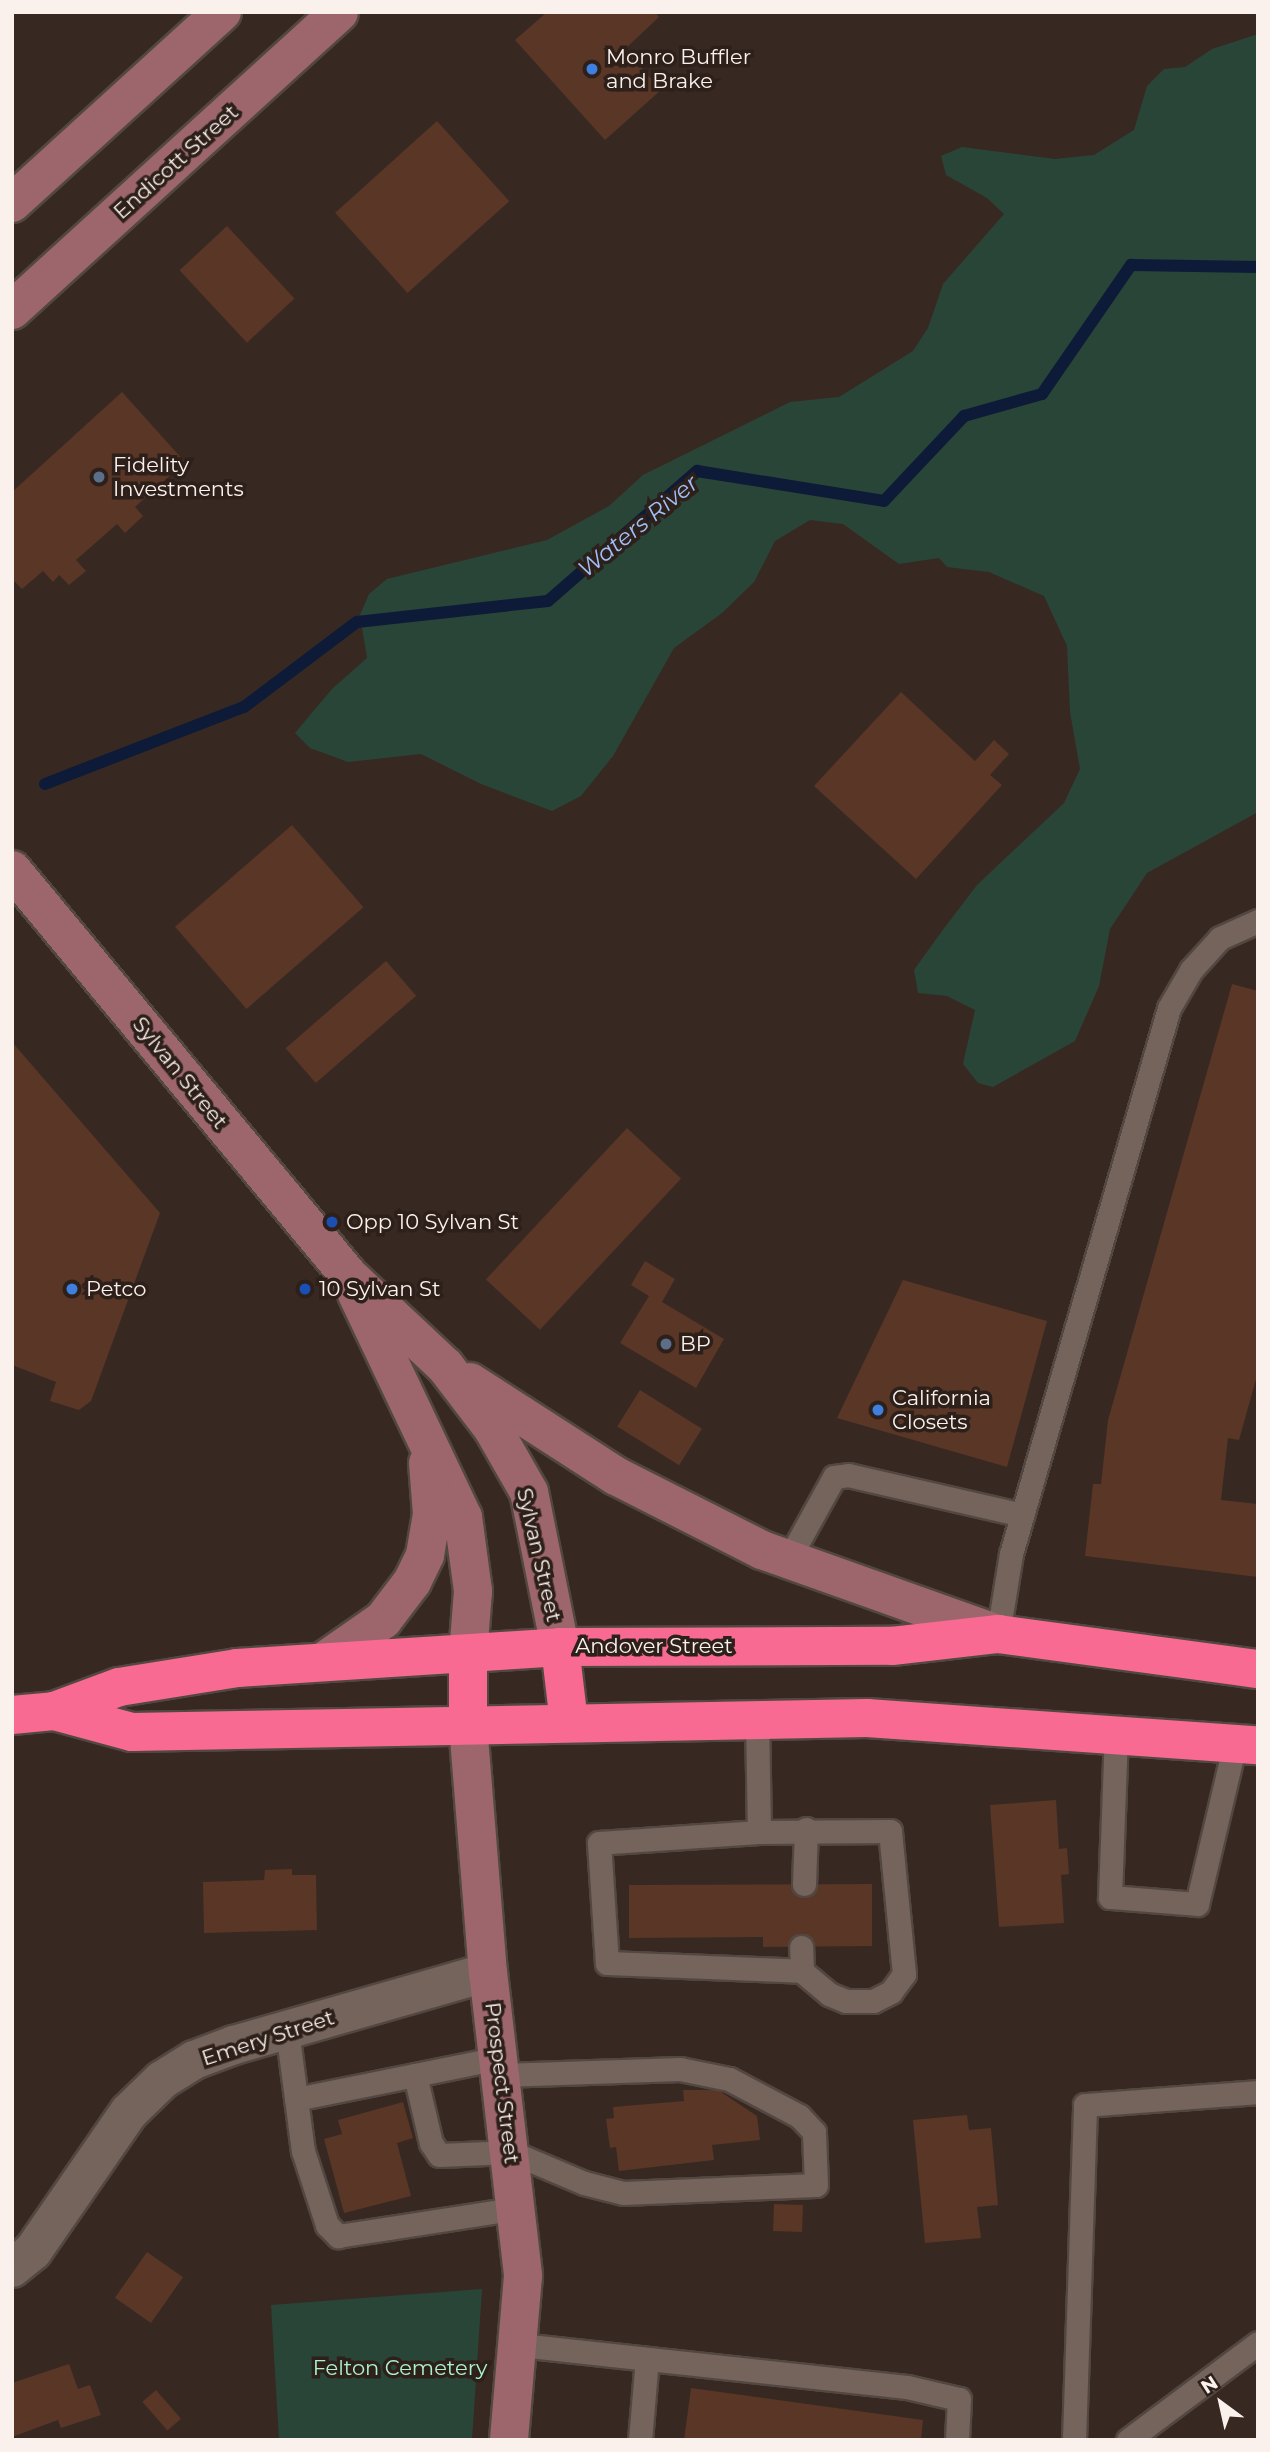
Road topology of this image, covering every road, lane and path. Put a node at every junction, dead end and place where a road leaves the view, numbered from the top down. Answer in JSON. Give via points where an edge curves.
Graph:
{"nodes":[{"id":1,"x":222,"y":12,"type":"edge"},
{"id":2,"x":339,"y":12,"type":"edge"},
{"id":3,"x":12,"y":203,"type":"edge"},
{"id":4,"x":12,"y":310,"type":"edge"},
{"id":5,"x":12,"y":870,"type":"edge"},
{"id":6,"x":1258,"y":921,"type":"edge"},
{"id":7,"x":349,"y":1276,"type":"junction"},
{"id":8,"x":445,"y":1366,"type":"junction"},
{"id":9,"x":426,"y":1437,"type":"junction"},
{"id":10,"x":1022,"y":1515,"type":"junction"},
{"id":11,"x":788,"y":1560,"type":"junction"},
{"id":12,"x":998,"y":1634,"type":"junction"},
{"id":13,"x":560,"y":1647,"type":"junction"},
{"id":14,"x":468,"y":1655,"type":"junction"},
{"id":15,"x":324,"y":1661,"type":"junction"},
{"id":16,"x":1258,"y":1669,"type":"edge"},
{"id":17,"x":54,"y":1711,"type":"junction"},
{"id":18,"x":12,"y":1715,"type":"edge"},
{"id":19,"x":757,"y":1718,"type":"junction"},
{"id":20,"x":569,"y":1722,"type":"junction"},
{"id":21,"x":468,"y":1726,"type":"junction"},
{"id":22,"x":1116,"y":1733,"type":"junction"},
{"id":23,"x":1246,"y":1744,"type":"edge"},
{"id":24,"x":806,"y":1829,"type":"junction"},
{"id":25,"x":759,"y":1832,"type":"junction"},
{"id":26,"x":804,"y":1884,"type":"dead end"},
{"id":27,"x":801,"y":1947,"type":"dead end"},
{"id":28,"x":802,"y":1971,"type":"junction"},
{"id":29,"x":488,"y":1972,"type":"junction"},
{"id":30,"x":287,"y":2030,"type":"junction"},
{"id":31,"x":500,"y":2066,"type":"junction"},
{"id":32,"x":415,"y":2075,"type":"junction"},
{"id":33,"x":1258,"y":2092,"type":"edge"},
{"id":34,"x":296,"y":2099,"type":"junction"},
{"id":35,"x":511,"y":2152,"type":"junction"},
{"id":36,"x":519,"y":2208,"type":"junction"},
{"id":37,"x":12,"y":2268,"type":"edge"},
{"id":38,"x":1258,"y":2343,"type":"edge"},
{"id":39,"x":520,"y":2345,"type":"junction"},
{"id":40,"x":647,"y":2359,"type":"junction"},
{"id":41,"x":509,"y":2440,"type":"edge"},
{"id":42,"x":640,"y":2440,"type":"edge"},
{"id":43,"x":957,"y":2440,"type":"edge"},
{"id":44,"x":1074,"y":2440,"type":"edge"},
{"id":45,"x":1128,"y":2440,"type":"edge"}],
"edges":[{"from":1,"to":3,"type":"main road"},
{"from":2,"to":4,"type":"main road","name":"Endicott Street"},
{"from":5,"to":7,"type":"main road","name":"Sylvan Street"},
{"from":6,"to":10,"type":"lane","via":[[1220,938],[1191,970],[1169,1008]]},
{"from":7,"to":8,"type":"main road","name":"Sylvan Street"},
{"from":7,"to":9,"type":"main road","name":"Sylvan Street"},
{"from":8,"to":11,"type":"main road","via":[[616,1476]]},
{"from":8,"to":13,"type":"main road","name":"Sylvan Street","via":[[493,1429],[529,1492]]},
{"from":9,"to":14,"type":"main road","name":"Sylvan Street","via":[[463,1517],[473,1591]]},
{"from":9,"to":15,"type":"main road","via":[[432,1514],[416,1573],[383,1620]]},
{"from":10,"to":11,"type":"lane","via":[[848,1475],[834,1477]]},
{"from":10,"to":12,"type":"lane"},
{"from":11,"to":12,"type":"main road"},
{"from":12,"to":13,"type":"highway","name":"Andover Street","via":[[892,1646]]},
{"from":12,"to":16,"type":"highway","name":"Andover Street"},
{"from":13,"to":14,"type":"highway","name":"Andover Street"},
{"from":13,"to":20,"type":"highway"},
{"from":14,"to":15,"type":"highway","name":"Andover Street"},
{"from":14,"to":21,"type":"highway"},
{"from":15,"to":17,"type":"highway","name":"Andover Street","via":[[237,1668],[119,1687]]},
{"from":17,"to":18,"type":"highway","name":"Andover Street"},
{"from":17,"to":21,"type":"highway","name":"Andover Street","via":[[132,1732]]},
{"from":19,"to":20,"type":"highway","name":"Andover Street"},
{"from":19,"to":22,"type":"highway","name":"Andover Street","via":[[958,1721]]},
{"from":19,"to":25,"type":"lane"},
{"from":20,"to":21,"type":"highway","name":"Andover Street"},
{"from":21,"to":29,"type":"main road","name":"Prospect Street"},
{"from":22,"to":23,"type":"highway","name":"Andover Street"},
{"from":22,"to":23,"type":"lane","via":[[1110,1897],[1197,1904]]},
{"from":24,"to":25,"type":"lane"},
{"from":24,"to":26,"type":"lane"},
{"from":24,"to":28,"type":"lane","via":[[890,1831],[904,1974],[891,1992],[873,2001],[846,2001],[815,1985]]},
{"from":25,"to":28,"type":"lane","via":[[599,1843],[607,1963]]},
{"from":27,"to":28,"type":"lane"},
{"from":29,"to":30,"type":"street","name":"Emery Street"},
{"from":29,"to":31,"type":"main road","name":"Prospect Street"},
{"from":30,"to":34,"type":"lane"},
{"from":30,"to":37,"type":"street","name":"Emery Street","via":[[194,2060],[162,2080],[130,2112],[33,2251]]},
{"from":31,"to":32,"type":"lane"},
{"from":31,"to":35,"type":"main road","name":"Prospect Street"},
{"from":31,"to":35,"type":"lane","via":[[680,2068],[762,2094],[799,2116],[814,2132],[816,2185],[623,2193],[584,2183]]},
{"from":32,"to":34,"type":"lane"},
{"from":32,"to":35,"type":"lane","via":[[439,2155]]},
{"from":33,"to":44,"type":"lane","via":[[1085,2105]]},
{"from":34,"to":36,"type":"lane","via":[[303,2151],[327,2225],[338,2236]]},
{"from":35,"to":36,"type":"main road","name":"Prospect Street"},
{"from":36,"to":39,"type":"main road","name":"Prospect Street","via":[[523,2276]]},
{"from":38,"to":45,"type":"lane"},
{"from":39,"to":40,"type":"lane"},
{"from":39,"to":41,"type":"main road","name":"Prospect Street"},
{"from":40,"to":42,"type":"lane"},
{"from":40,"to":43,"type":"lane","via":[[907,2387],[959,2399]]}]}
